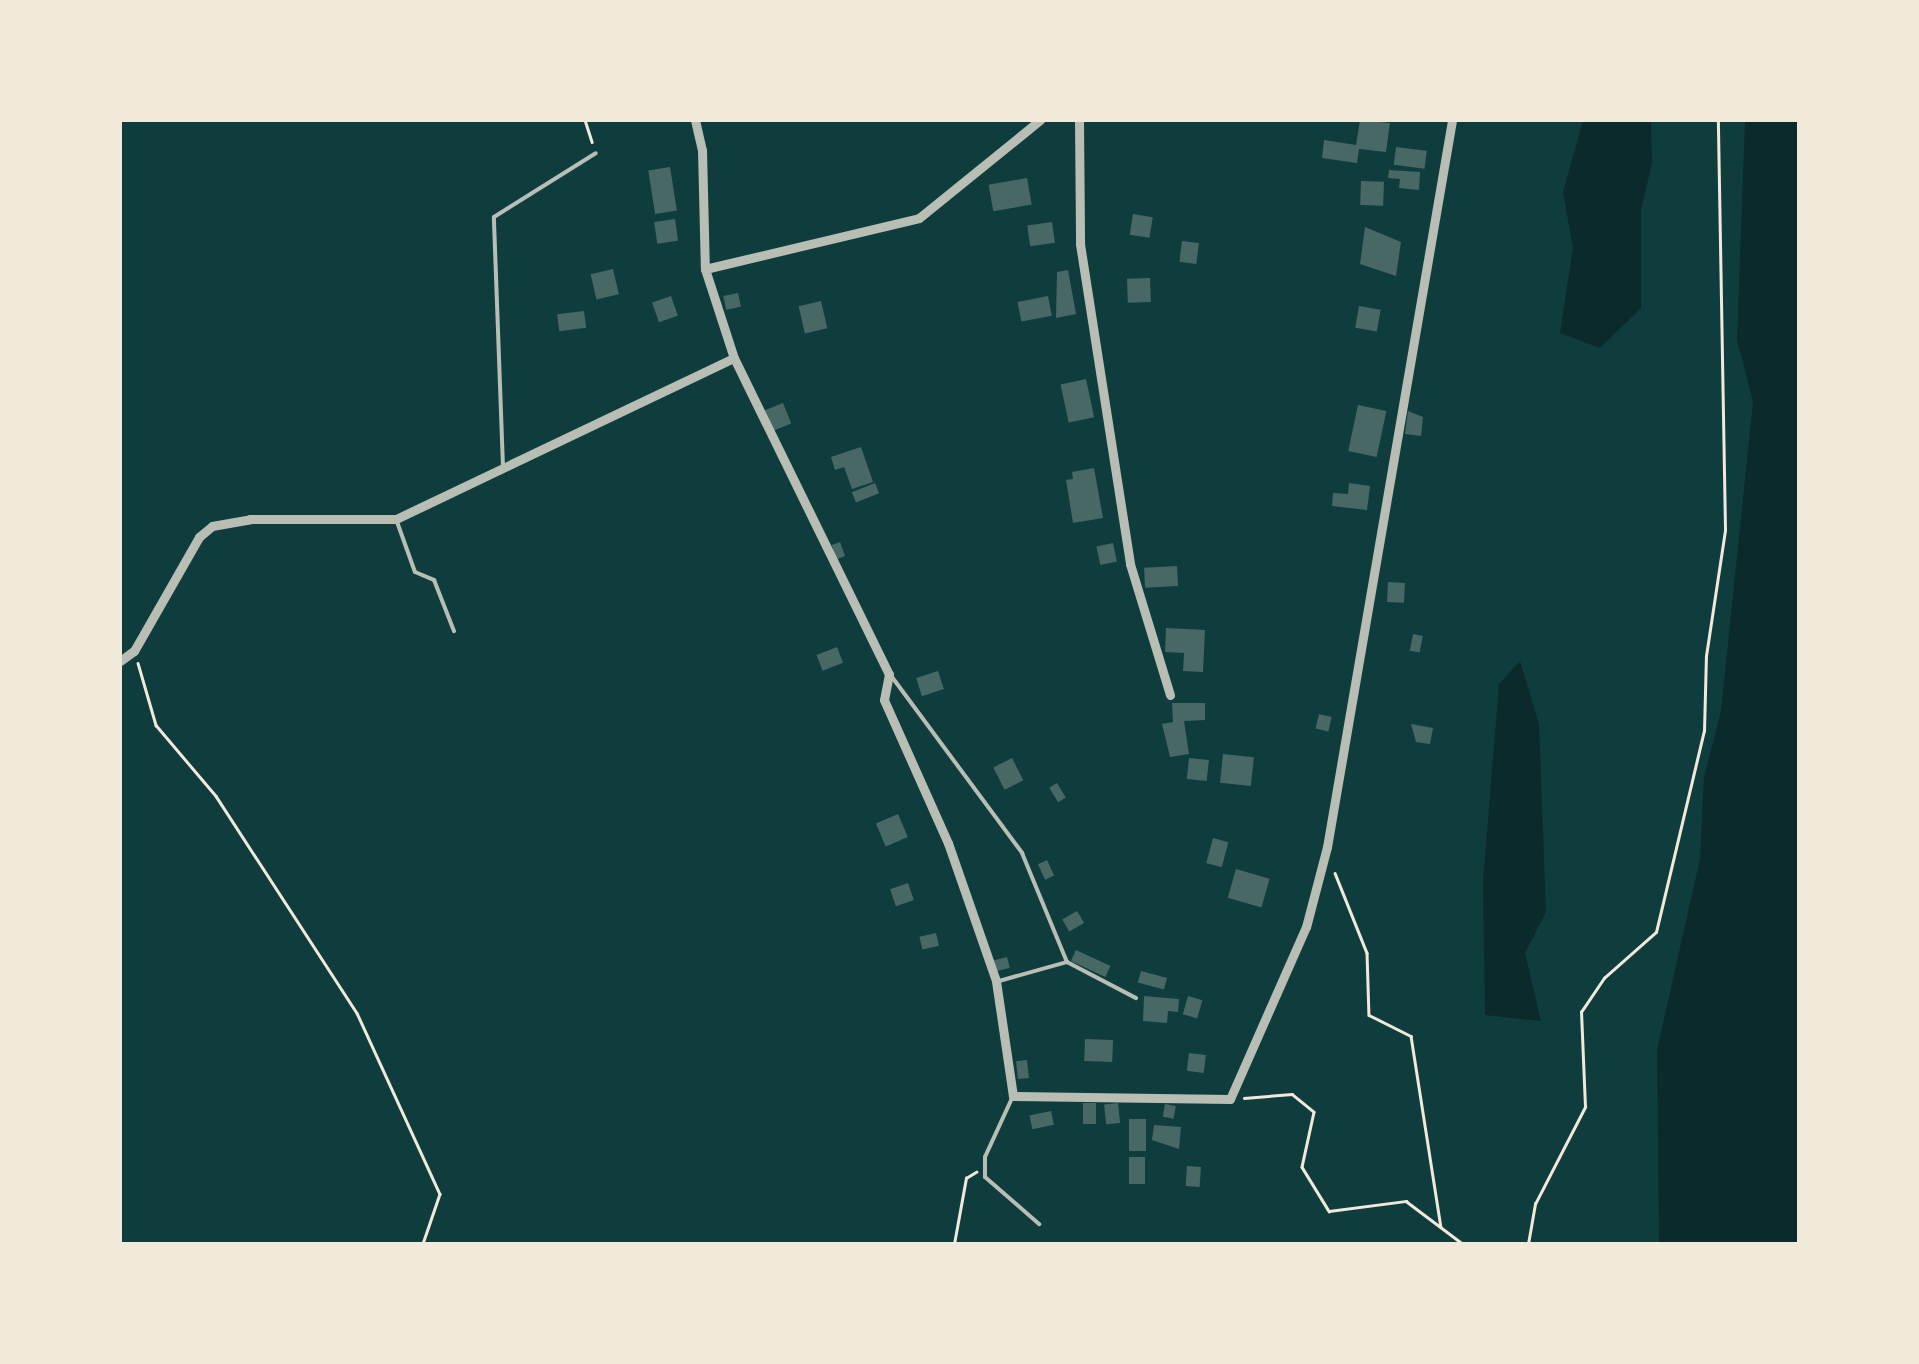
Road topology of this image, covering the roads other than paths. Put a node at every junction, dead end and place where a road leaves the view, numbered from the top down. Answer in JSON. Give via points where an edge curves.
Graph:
{"nodes":[{"id":1,"x":695,"y":120,"type":"edge"},
{"id":2,"x":1040,"y":120,"type":"edge"},
{"id":3,"x":1079,"y":120,"type":"edge"},
{"id":4,"x":1452,"y":120,"type":"edge"},
{"id":5,"x":596,"y":153,"type":"road end"},
{"id":6,"x":705,"y":268,"type":"junction"},
{"id":7,"x":734,"y":358,"type":"junction"},
{"id":8,"x":504,"y":468,"type":"junction"},
{"id":9,"x":396,"y":519,"type":"junction"},
{"id":10,"x":454,"y":631,"type":"dead end"},
{"id":11,"x":120,"y":661,"type":"edge"},
{"id":12,"x":889,"y":674,"type":"junction"},
{"id":13,"x":1170,"y":696,"type":"dead end"},
{"id":14,"x":1067,"y":962,"type":"junction"},
{"id":15,"x":996,"y":982,"type":"junction"},
{"id":16,"x":1136,"y":998,"type":"dead end"},
{"id":17,"x":1013,"y":1096,"type":"junction"},
{"id":18,"x":1040,"y":1224,"type":"dead end"}],
"edges":[{"from":1,"to":6,"type":"street"},
{"from":2,"to":6,"type":"street","via":[[919,218]]},
{"from":3,"to":13,"type":"street","via":[[1080,244],[1130,564]]},
{"from":4,"to":17,"type":"street","via":[[1328,847],[1306,927],[1230,1099]]},
{"from":5,"to":8,"type":"lane","via":[[494,217]]},
{"from":6,"to":7,"type":"street"},
{"from":7,"to":8,"type":"street"},
{"from":7,"to":12,"type":"street"},
{"from":8,"to":9,"type":"street"},
{"from":9,"to":10,"type":"lane","via":[[416,572],[434,580]]},
{"from":9,"to":11,"type":"street","via":[[250,519],[212,526],[199,537],[134,651]]},
{"from":12,"to":14,"type":"lane","via":[[1022,853]]},
{"from":12,"to":15,"type":"street","via":[[884,700],[948,842]]},
{"from":14,"to":15,"type":"lane"},
{"from":14,"to":16,"type":"lane"},
{"from":15,"to":17,"type":"street"},
{"from":17,"to":18,"type":"lane","via":[[983,1168],[990,1185]]}]}
